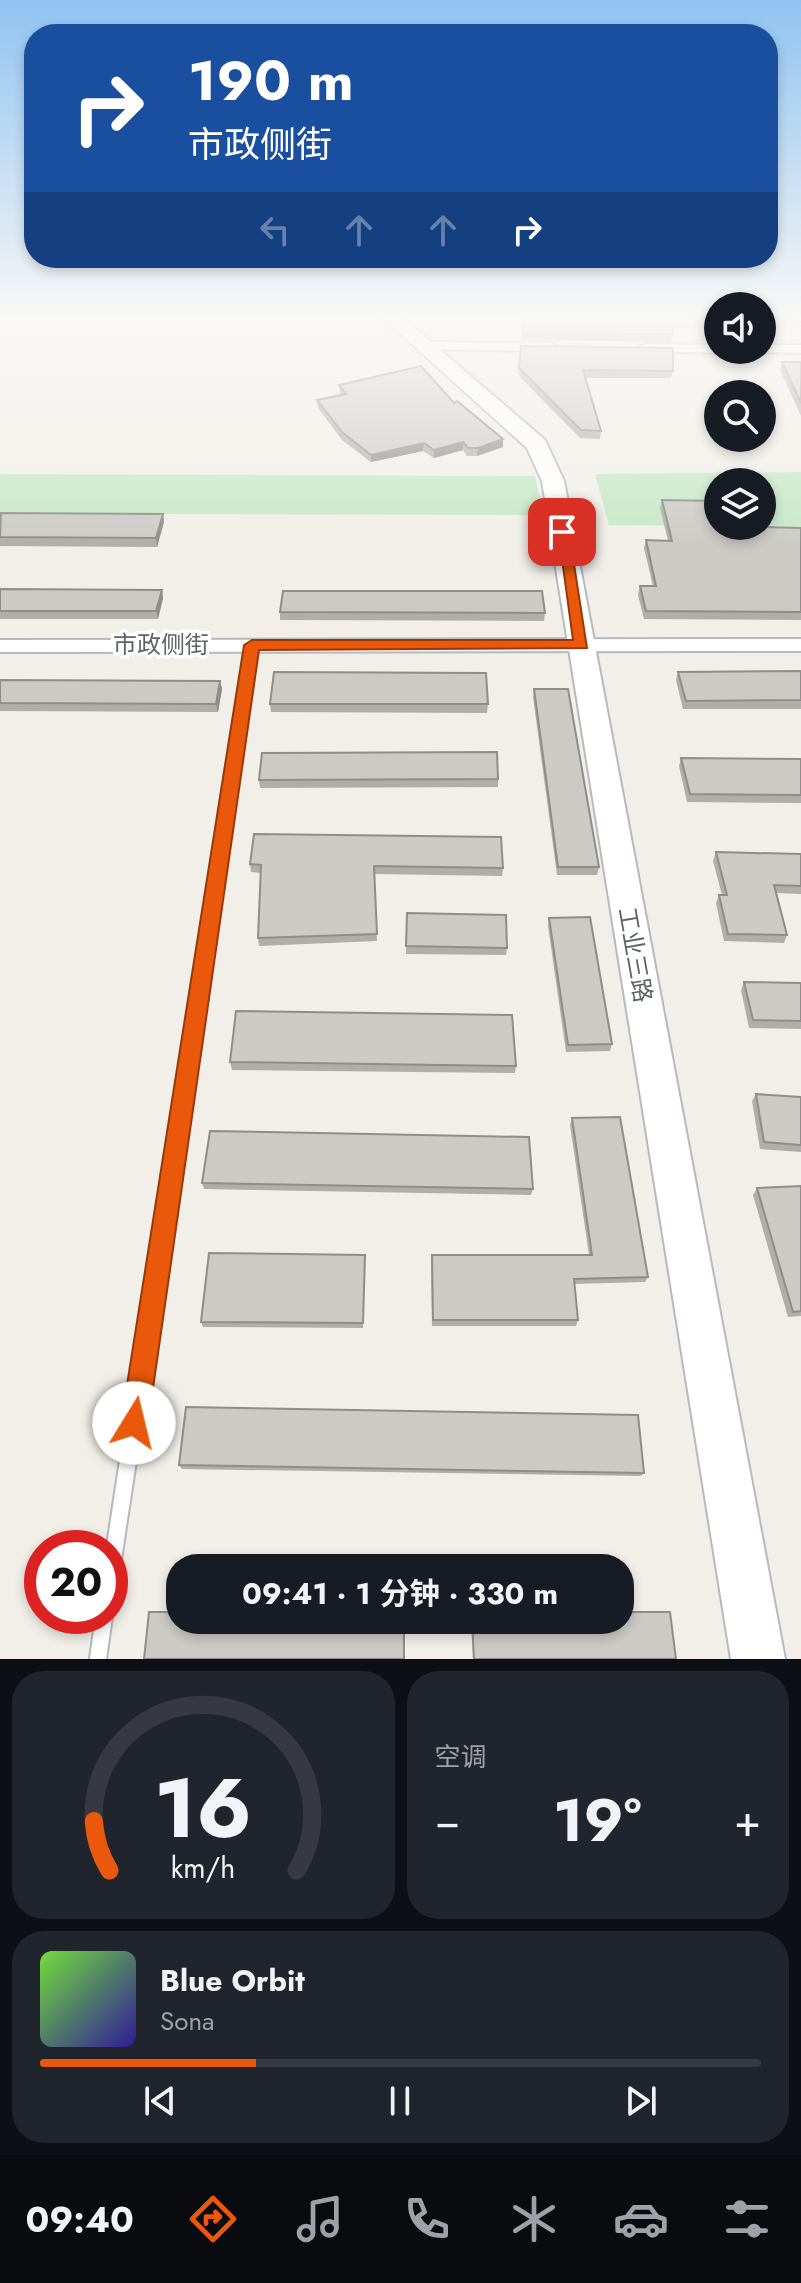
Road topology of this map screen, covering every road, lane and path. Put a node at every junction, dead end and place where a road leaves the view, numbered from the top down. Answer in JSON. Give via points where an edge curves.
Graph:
{"nodes":[{"id":1,"x":479,"y":394,"type":"edge"},
{"id":2,"x":252,"y":645,"type":"junction"},
{"id":3,"x":582,"y":645,"type":"junction"},
{"id":4,"x":801,"y":645,"type":"edge"},
{"id":5,"x":0,"y":646,"type":"edge"},
{"id":6,"x":117,"y":1530,"type":"edge"},
{"id":7,"x":101,"y":1634,"type":"edge"},
{"id":8,"x":98,"y":1659,"type":"edge"},
{"id":9,"x":758,"y":1659,"type":"edge"}],
"edges":[{"from":1,"to":3,"type":"main road","name":"工业三路","via":[[537,445],[553,481]]},
{"from":2,"to":3,"type":"street","name":"市政侧街"},
{"from":2,"to":5,"type":"street","name":"市政侧街"},
{"from":2,"to":6,"type":"lane"},
{"from":3,"to":4,"type":"street","name":"市政侧街"},
{"from":3,"to":9,"type":"main road","name":"工业三路"},
{"from":7,"to":8,"type":"lane"}]}
